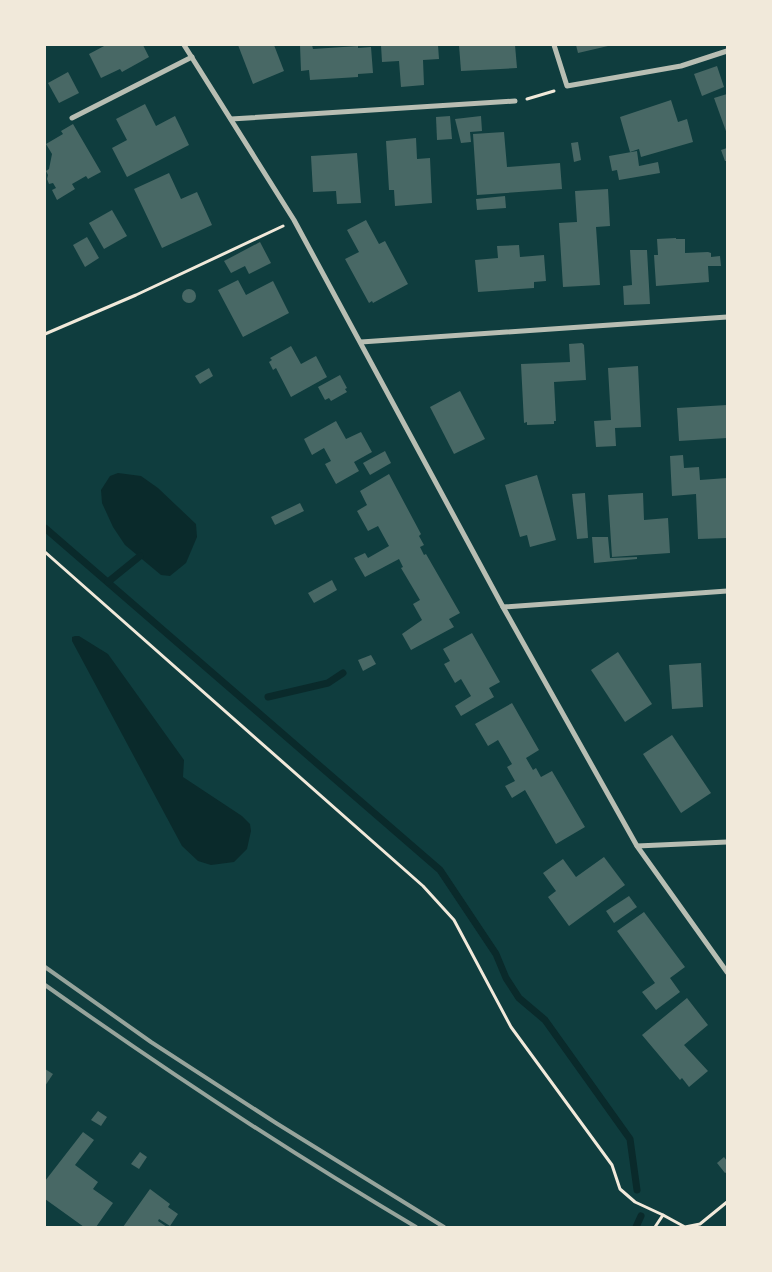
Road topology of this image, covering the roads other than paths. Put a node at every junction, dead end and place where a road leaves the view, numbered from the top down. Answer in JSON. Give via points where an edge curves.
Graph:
{"nodes":[{"id":1,"x":184,"y":45,"type":"edge"},
{"id":2,"x":554,"y":45,"type":"edge"},
{"id":3,"x":727,"y":51,"type":"edge"},
{"id":4,"x":192,"y":58,"type":"junction"},
{"id":5,"x":515,"y":101,"type":"road end"},
{"id":6,"x":72,"y":118,"type":"dead end"},
{"id":7,"x":231,"y":119,"type":"junction"},
{"id":8,"x":727,"y":317,"type":"edge"},
{"id":9,"x":361,"y":342,"type":"junction"},
{"id":10,"x":727,"y":591,"type":"edge"},
{"id":11,"x":503,"y":607,"type":"junction"},
{"id":12,"x":727,"y":842,"type":"edge"},
{"id":13,"x":637,"y":846,"type":"junction"},
{"id":14,"x":727,"y":972,"type":"edge"}],
"edges":[{"from":1,"to":4,"type":"street"},
{"from":2,"to":3,"type":"street","via":[[567,86],[682,66]]},
{"from":4,"to":6,"type":"street"},
{"from":4,"to":7,"type":"street"},
{"from":5,"to":7,"type":"street"},
{"from":7,"to":9,"type":"street","via":[[294,220]]},
{"from":8,"to":9,"type":"street"},
{"from":9,"to":11,"type":"street"},
{"from":10,"to":11,"type":"street"},
{"from":11,"to":13,"type":"street"},
{"from":12,"to":13,"type":"street"},
{"from":13,"to":14,"type":"street"}]}
